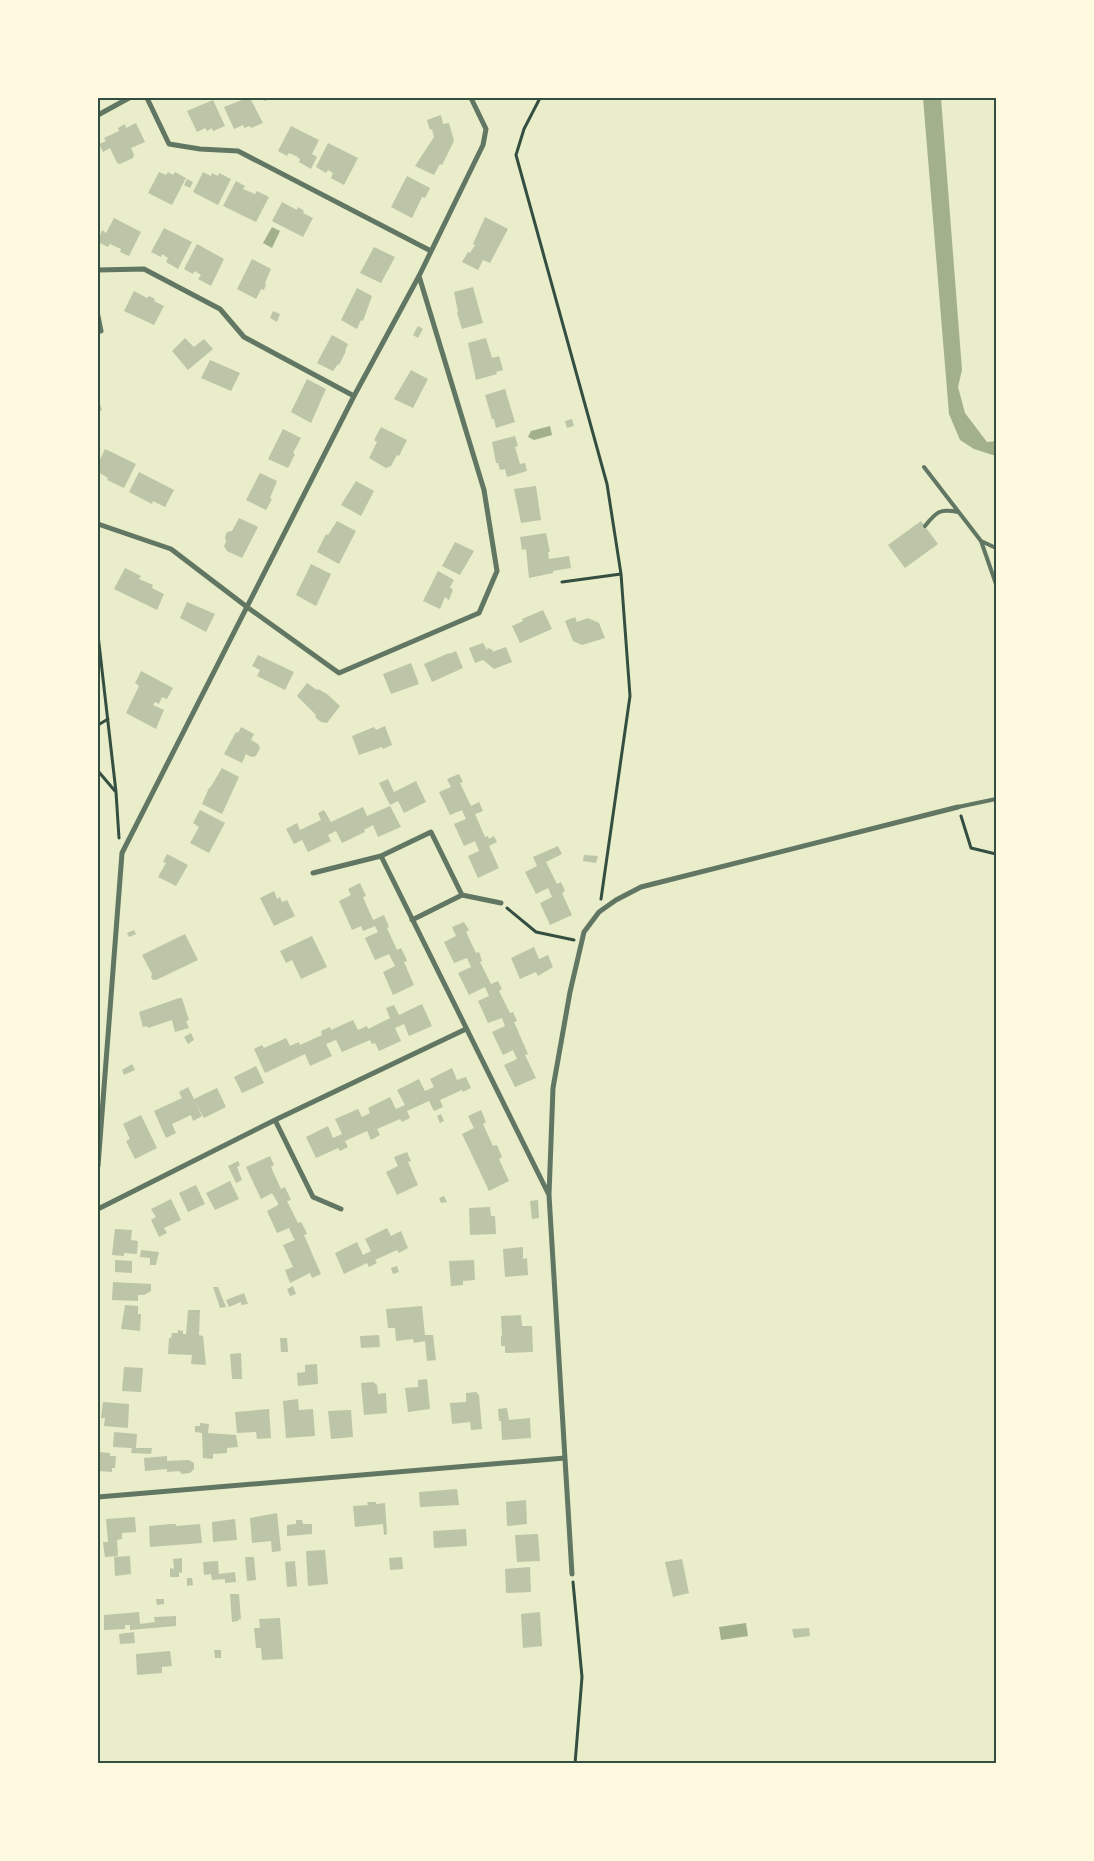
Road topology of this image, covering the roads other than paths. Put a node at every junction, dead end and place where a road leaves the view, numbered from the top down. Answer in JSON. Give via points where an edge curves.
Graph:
{"nodes":[{"id":1,"x":129,"y":98,"type":"edge"},
{"id":2,"x":147,"y":98,"type":"edge"},
{"id":3,"x":471,"y":98,"type":"edge"},
{"id":4,"x":98,"y":115,"type":"edge"},
{"id":5,"x":431,"y":251,"type":"junction"},
{"id":6,"x":98,"y":270,"type":"edge"},
{"id":7,"x":419,"y":276,"type":"junction"},
{"id":8,"x":98,"y":316,"type":"edge"},
{"id":9,"x":101,"y":331,"type":"dead end"},
{"id":10,"x":354,"y":396,"type":"junction"},
{"id":11,"x":924,"y":467,"type":"dead end"},
{"id":12,"x":958,"y":512,"type":"junction"},
{"id":13,"x":98,"y":524,"type":"edge"},
{"id":14,"x":925,"y":526,"type":"dead end"},
{"id":15,"x":980,"y":541,"type":"junction"},
{"id":16,"x":996,"y":548,"type":"edge"},
{"id":17,"x":996,"y":584,"type":"edge"},
{"id":18,"x":247,"y":607,"type":"junction"},
{"id":19,"x":996,"y":799,"type":"edge"},
{"id":20,"x":958,"y":807,"type":"joint"},
{"id":21,"x":381,"y":856,"type":"junction"},
{"id":22,"x":313,"y":873,"type":"dead end"},
{"id":23,"x":462,"y":896,"type":"junction"},
{"id":24,"x":501,"y":903,"type":"road end"},
{"id":25,"x":412,"y":920,"type":"junction"},
{"id":26,"x":466,"y":1029,"type":"junction"},
{"id":27,"x":275,"y":1120,"type":"junction"},
{"id":28,"x":98,"y":1166,"type":"edge"},
{"id":29,"x":549,"y":1195,"type":"junction"},
{"id":30,"x":98,"y":1209,"type":"edge"},
{"id":31,"x":341,"y":1209,"type":"dead end"},
{"id":32,"x":565,"y":1458,"type":"junction"},
{"id":33,"x":98,"y":1497,"type":"edge"},
{"id":34,"x":572,"y":1574,"type":"road end"}],
"edges":[{"from":1,"to":4,"type":"street"},
{"from":2,"to":5,"type":"street","via":[[170,144],[238,151]]},
{"from":3,"to":5,"type":"street","via":[[486,129],[483,145]]},
{"from":5,"to":7,"type":"street"},
{"from":6,"to":10,"type":"street","via":[[144,269],[220,309],[244,337]]},
{"from":7,"to":10,"type":"street"},
{"from":7,"to":18,"type":"street","via":[[484,490],[497,571],[479,613],[339,673]]},
{"from":8,"to":9,"type":"street"},
{"from":10,"to":18,"type":"street"},
{"from":11,"to":12,"type":"lane"},
{"from":12,"to":14,"type":"lane","via":[[946,510],[934,514]]},
{"from":12,"to":15,"type":"lane"},
{"from":13,"to":18,"type":"street","via":[[171,550]]},
{"from":15,"to":16,"type":"lane"},
{"from":15,"to":17,"type":"lane"},
{"from":18,"to":28,"type":"street","via":[[122,853]]},
{"from":19,"to":20,"type":"lane"},
{"from":20,"to":29,"type":"street","via":[[641,888],[599,912],[584,932],[570,992],[554,1088]]},
{"from":21,"to":22,"type":"street"},
{"from":21,"to":23,"type":"street","via":[[431,832]]},
{"from":21,"to":25,"type":"street"},
{"from":23,"to":24,"type":"street"},
{"from":23,"to":25,"type":"street"},
{"from":25,"to":26,"type":"street"},
{"from":26,"to":27,"type":"street"},
{"from":26,"to":29,"type":"street"},
{"from":27,"to":30,"type":"street"},
{"from":27,"to":31,"type":"street","via":[[313,1198]]},
{"from":29,"to":32,"type":"street"},
{"from":32,"to":33,"type":"street"},
{"from":32,"to":34,"type":"street"}]}
